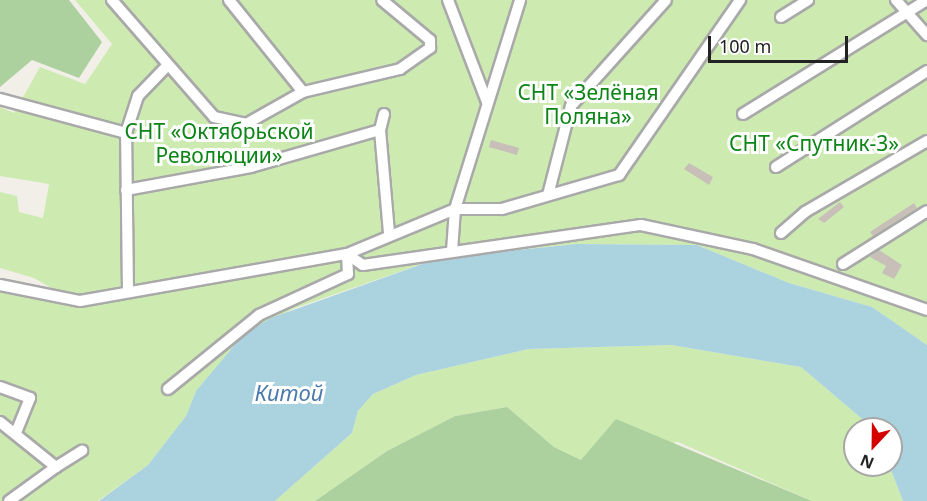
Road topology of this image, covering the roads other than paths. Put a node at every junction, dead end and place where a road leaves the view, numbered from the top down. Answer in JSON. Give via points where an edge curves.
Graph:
{"nodes":[{"id":1,"x":112,"y":0,"type":"edge"},
{"id":2,"x":229,"y":0,"type":"edge"},
{"id":3,"x":382,"y":0,"type":"edge"},
{"id":4,"x":448,"y":0,"type":"edge"},
{"id":5,"x":520,"y":0,"type":"edge"},
{"id":6,"x":666,"y":0,"type":"edge"},
{"id":7,"x":740,"y":0,"type":"edge"},
{"id":8,"x":808,"y":0,"type":"edge"},
{"id":9,"x":896,"y":0,"type":"edge"},
{"id":10,"x":927,"y":0,"type":"edge"},
{"id":11,"x":906,"y":14,"type":"junction"},
{"id":12,"x":781,"y":17,"type":"dead end"},
{"id":13,"x":927,"y":35,"type":"edge"},
{"id":14,"x":167,"y":66,"type":"junction"},
{"id":15,"x":927,"y":71,"type":"edge"},
{"id":16,"x":303,"y":92,"type":"junction"},
{"id":17,"x":0,"y":99,"type":"edge"},
{"id":18,"x":487,"y":102,"type":"junction"},
{"id":19,"x":384,"y":114,"type":"dead end"},
{"id":20,"x":743,"y":114,"type":"dead end"},
{"id":21,"x":380,"y":130,"type":"junction"},
{"id":22,"x":126,"y":133,"type":"junction"},
{"id":23,"x":927,"y":141,"type":"edge"},
{"id":24,"x":776,"y":167,"type":"dead end"},
{"id":25,"x":126,"y":190,"type":"junction"},
{"id":26,"x":548,"y":195,"type":"junction"},
{"id":27,"x":455,"y":209,"type":"junction"},
{"id":28,"x":927,"y":211,"type":"edge"},
{"id":29,"x":389,"y":233,"type":"junction"},
{"id":30,"x":781,"y":233,"type":"dead end"},
{"id":31,"x":452,"y":251,"type":"junction"},
{"id":32,"x":347,"y":254,"type":"junction"},
{"id":33,"x":843,"y":264,"type":"dead end"},
{"id":34,"x":0,"y":285,"type":"edge"},
{"id":35,"x":128,"y":291,"type":"junction"},
{"id":36,"x":927,"y":310,"type":"edge"},
{"id":37,"x":0,"y":387,"type":"edge"},
{"id":38,"x":168,"y":388,"type":"dead end"},
{"id":39,"x":0,"y":422,"type":"edge"},
{"id":40,"x":16,"y":432,"type":"junction"},
{"id":41,"x":82,"y":451,"type":"dead end"},
{"id":42,"x":56,"y":467,"type":"junction"},
{"id":43,"x":9,"y":501,"type":"edge"}],
"edges":[{"from":1,"to":14,"type":"street"},
{"from":2,"to":16,"type":"street"},
{"from":3,"to":16,"type":"street","via":[[430,40],[430,48],[400,69]]},
{"from":4,"to":18,"type":"street"},
{"from":5,"to":18,"type":"street"},
{"from":6,"to":26,"type":"street","via":[[571,106]]},
{"from":7,"to":26,"type":"street","via":[[619,175]]},
{"from":8,"to":12,"type":"street"},
{"from":9,"to":11,"type":"street"},
{"from":10,"to":11,"type":"street"},
{"from":11,"to":13,"type":"street"},
{"from":11,"to":20,"type":"street"},
{"from":14,"to":16,"type":"street","via":[[214,117],[230,123],[246,124]]},
{"from":14,"to":22,"type":"street","via":[[138,96]]},
{"from":15,"to":24,"type":"street"},
{"from":17,"to":22,"type":"street"},
{"from":18,"to":27,"type":"street"},
{"from":19,"to":21,"type":"street"},
{"from":21,"to":25,"type":"street","via":[[251,167]]},
{"from":21,"to":29,"type":"street"},
{"from":22,"to":25,"type":"street"},
{"from":23,"to":30,"type":"street","via":[[805,212]]},
{"from":25,"to":35,"type":"street"},
{"from":26,"to":27,"type":"street","via":[[502,209]]},
{"from":27,"to":29,"type":"street"},
{"from":27,"to":31,"type":"street"},
{"from":28,"to":33,"type":"street"},
{"from":29,"to":32,"type":"street"},
{"from":31,"to":32,"type":"street","via":[[363,265]]},
{"from":31,"to":36,"type":"street","via":[[641,225],[753,249]]},
{"from":32,"to":35,"type":"street"},
{"from":32,"to":38,"type":"street","via":[[348,274],[260,315]]},
{"from":34,"to":35,"type":"street","via":[[80,301]]},
{"from":37,"to":40,"type":"street","via":[[30,398]]},
{"from":39,"to":40,"type":"street"},
{"from":40,"to":42,"type":"street"},
{"from":41,"to":42,"type":"street"},
{"from":42,"to":43,"type":"street"}]}
